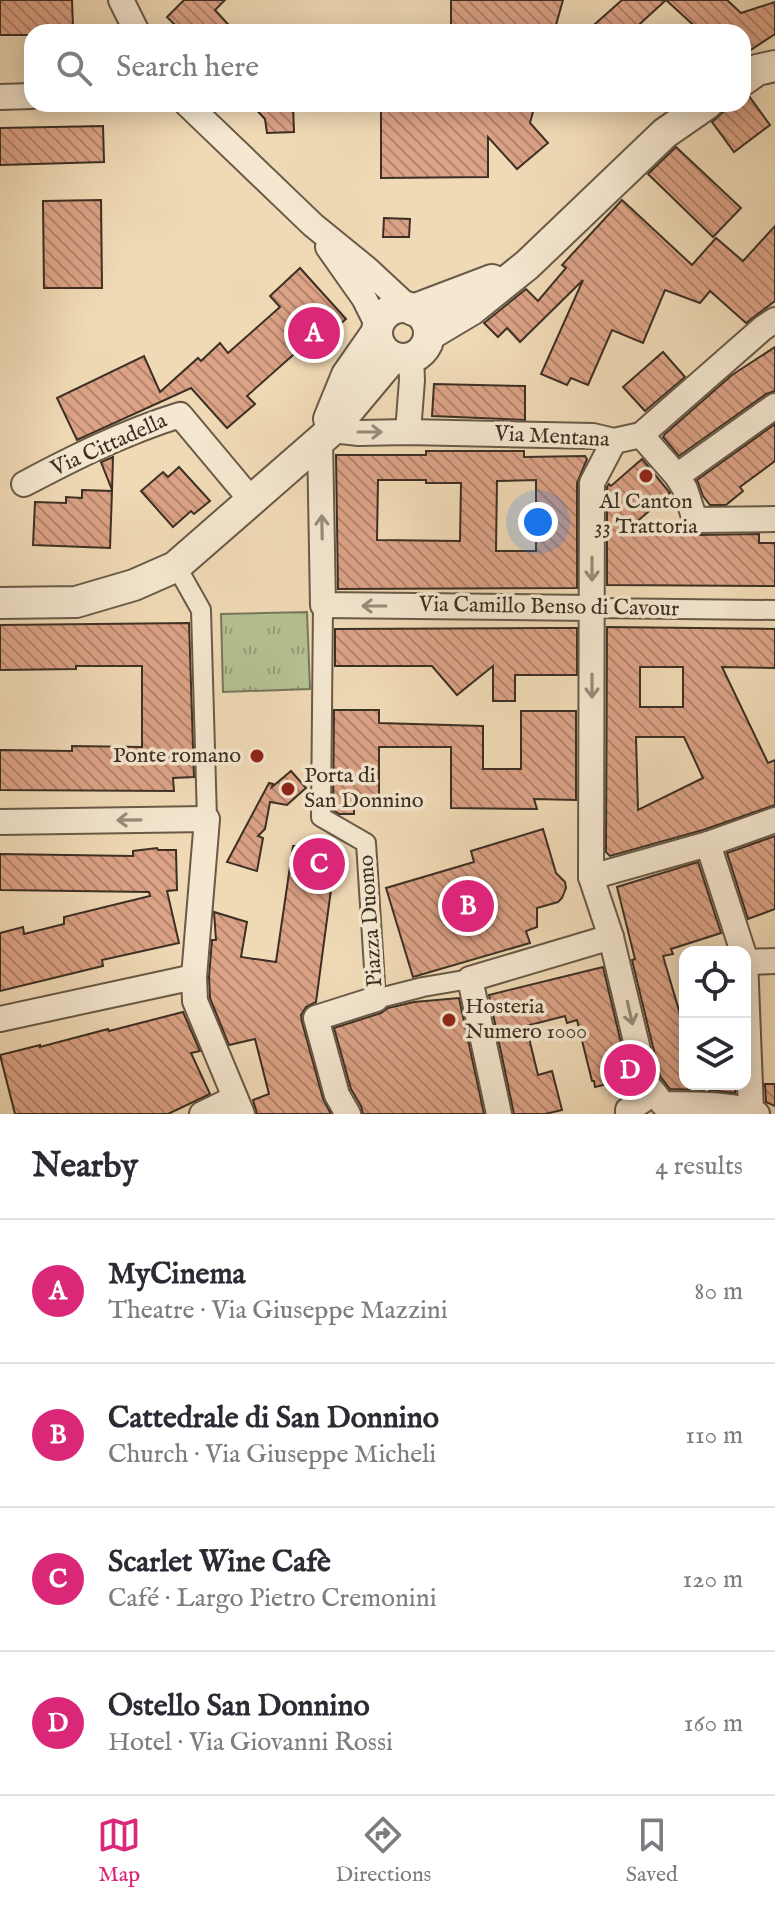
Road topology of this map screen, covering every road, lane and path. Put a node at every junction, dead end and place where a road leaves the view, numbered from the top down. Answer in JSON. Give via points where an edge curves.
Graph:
{"nodes":[{"id":1,"x":121,"y":0,"type":"edge"},
{"id":2,"x":133,"y":24,"type":"edge"},
{"id":3,"x":775,"y":66,"type":"edge"},
{"id":4,"x":751,"y":74,"type":"edge"},
{"id":5,"x":24,"y":96,"type":"edge"},
{"id":6,"x":0,"y":97,"type":"edge"},
{"id":7,"x":195,"y":112,"type":"edge"},
{"id":8,"x":695,"y":112,"type":"edge"},
{"id":9,"x":313,"y":225,"type":"junction"},
{"id":10,"x":775,"y":320,"type":"edge"},
{"id":11,"x":378,"y":329,"type":"junction"},
{"id":12,"x":411,"y":334,"type":"junction"},
{"id":13,"x":775,"y":406,"type":"edge"},
{"id":14,"x":408,"y":432,"type":"junction"},
{"id":15,"x":326,"y":434,"type":"junction"},
{"id":16,"x":641,"y":435,"type":"junction"},
{"id":17,"x":614,"y":441,"type":"junction"},
{"id":18,"x":677,"y":476,"type":"junction"},
{"id":19,"x":24,"y":484,"type":"dead end"},
{"id":20,"x":252,"y":501,"type":"junction"},
{"id":21,"x":775,"y":519,"type":"edge"},
{"id":22,"x":175,"y":567,"type":"junction"},
{"id":23,"x":0,"y":603,"type":"edge"},
{"id":24,"x":323,"y":605,"type":"junction"},
{"id":25,"x":592,"y":608,"type":"junction"},
{"id":26,"x":775,"y":610,"type":"edge"},
{"id":27,"x":207,"y":819,"type":"junction"},
{"id":28,"x":775,"y":820,"type":"edge"},
{"id":29,"x":0,"y":822,"type":"edge"},
{"id":30,"x":708,"y":844,"type":"junction"},
{"id":31,"x":591,"y":877,"type":"junction"},
{"id":32,"x":611,"y":937,"type":"junction"},
{"id":33,"x":741,"y":946,"type":"edge"},
{"id":34,"x":751,"y":960,"type":"edge"},
{"id":35,"x":775,"y":961,"type":"edge"},
{"id":36,"x":194,"y":977,"type":"junction"},
{"id":37,"x":470,"y":979,"type":"junction"},
{"id":38,"x":376,"y":999,"type":"junction"},
{"id":39,"x":748,"y":1018,"type":"edge"},
{"id":40,"x":0,"y":1019,"type":"edge"},
{"id":41,"x":654,"y":1093,"type":"junction"},
{"id":42,"x":238,"y":1106,"type":"edge"},
{"id":43,"x":628,"y":1112,"type":"edge"},
{"id":44,"x":754,"y":1112,"type":"edge"},
{"id":45,"x":202,"y":1114,"type":"edge"},
{"id":46,"x":348,"y":1114,"type":"edge"},
{"id":47,"x":499,"y":1114,"type":"edge"}],
"edges":[{"from":1,"to":2,"type":"street"},
{"from":3,"to":4,"type":"street"},
{"from":5,"to":6,"type":"street"},
{"from":7,"to":9,"type":"street"},
{"from":8,"to":12,"type":"street","via":[[665,133],[527,265],[471,310]]},
{"from":9,"to":11,"type":"street","via":[[364,298]]},
{"from":9,"to":12,"type":"street","via":[[367,269]]},
{"from":10,"to":16,"type":"street","name":"Via Mentana"},
{"from":11,"to":12,"type":"street","via":[[384,351]]},
{"from":11,"to":15,"type":"street","via":[[347,375]]},
{"from":12,"to":14,"type":"street"},
{"from":12,"to":15,"type":"street"},
{"from":13,"to":18,"type":"street"},
{"from":15,"to":14,"type":"street","name":"Via Mentana","one_way":true},
{"from":14,"to":17,"type":"street","name":"Via Mentana","via":[[593,436]]},
{"from":15,"to":20,"type":"street"},
{"from":24,"to":15,"type":"street","one_way":true},
{"from":16,"to":17,"type":"street","name":"Via Mentana"},
{"from":16,"to":18,"type":"street"},
{"from":17,"to":25,"type":"street","one_way":true,"via":[[592,483]]},
{"from":18,"to":21,"type":"street","via":[[695,520]]},
{"from":19,"to":20,"type":"street","name":"Via Cittadella","via":[[141,427],[180,415]]},
{"from":20,"to":22,"type":"street"},
{"from":22,"to":23,"type":"street","via":[[76,602]]},
{"from":22,"to":27,"type":"street","via":[[201,610]]},
{"from":25,"to":24,"type":"street","name":"Via Camillo Benso di Cavour","one_way":true},
{"from":24,"to":38,"type":"street","name":"Piazza Duomo","via":[[321,817],[366,843]]},
{"from":25,"to":26,"type":"street","name":"Via Camillo Benso di Cavour"},
{"from":25,"to":31,"type":"street","one_way":true},
{"from":27,"to":29,"type":"street","one_way":true},
{"from":27,"to":36,"type":"street"},
{"from":28,"to":30,"type":"street"},
{"from":30,"to":31,"type":"street"},
{"from":30,"to":33,"type":"street"},
{"from":31,"to":32,"type":"street"},
{"from":32,"to":37,"type":"street"},
{"from":32,"to":41,"type":"street","one_way":true,"via":[[646,1083]]},
{"from":34,"to":35,"type":"street"},
{"from":36,"to":40,"type":"street"},
{"from":36,"to":42,"type":"street","via":[[195,1001]]},
{"from":37,"to":38,"type":"street","name":"Piazza Duomo"},
{"from":37,"to":47,"type":"street"},
{"from":38,"to":46,"type":"street","name":"Piazza Duomo","via":[[316,1018],[337,1095]]},
{"from":39,"to":44,"type":"street"},
{"from":41,"to":43,"type":"street"},
{"from":41,"to":44,"type":"street","via":[[663,1104]]},
{"from":42,"to":45,"type":"street"}]}
